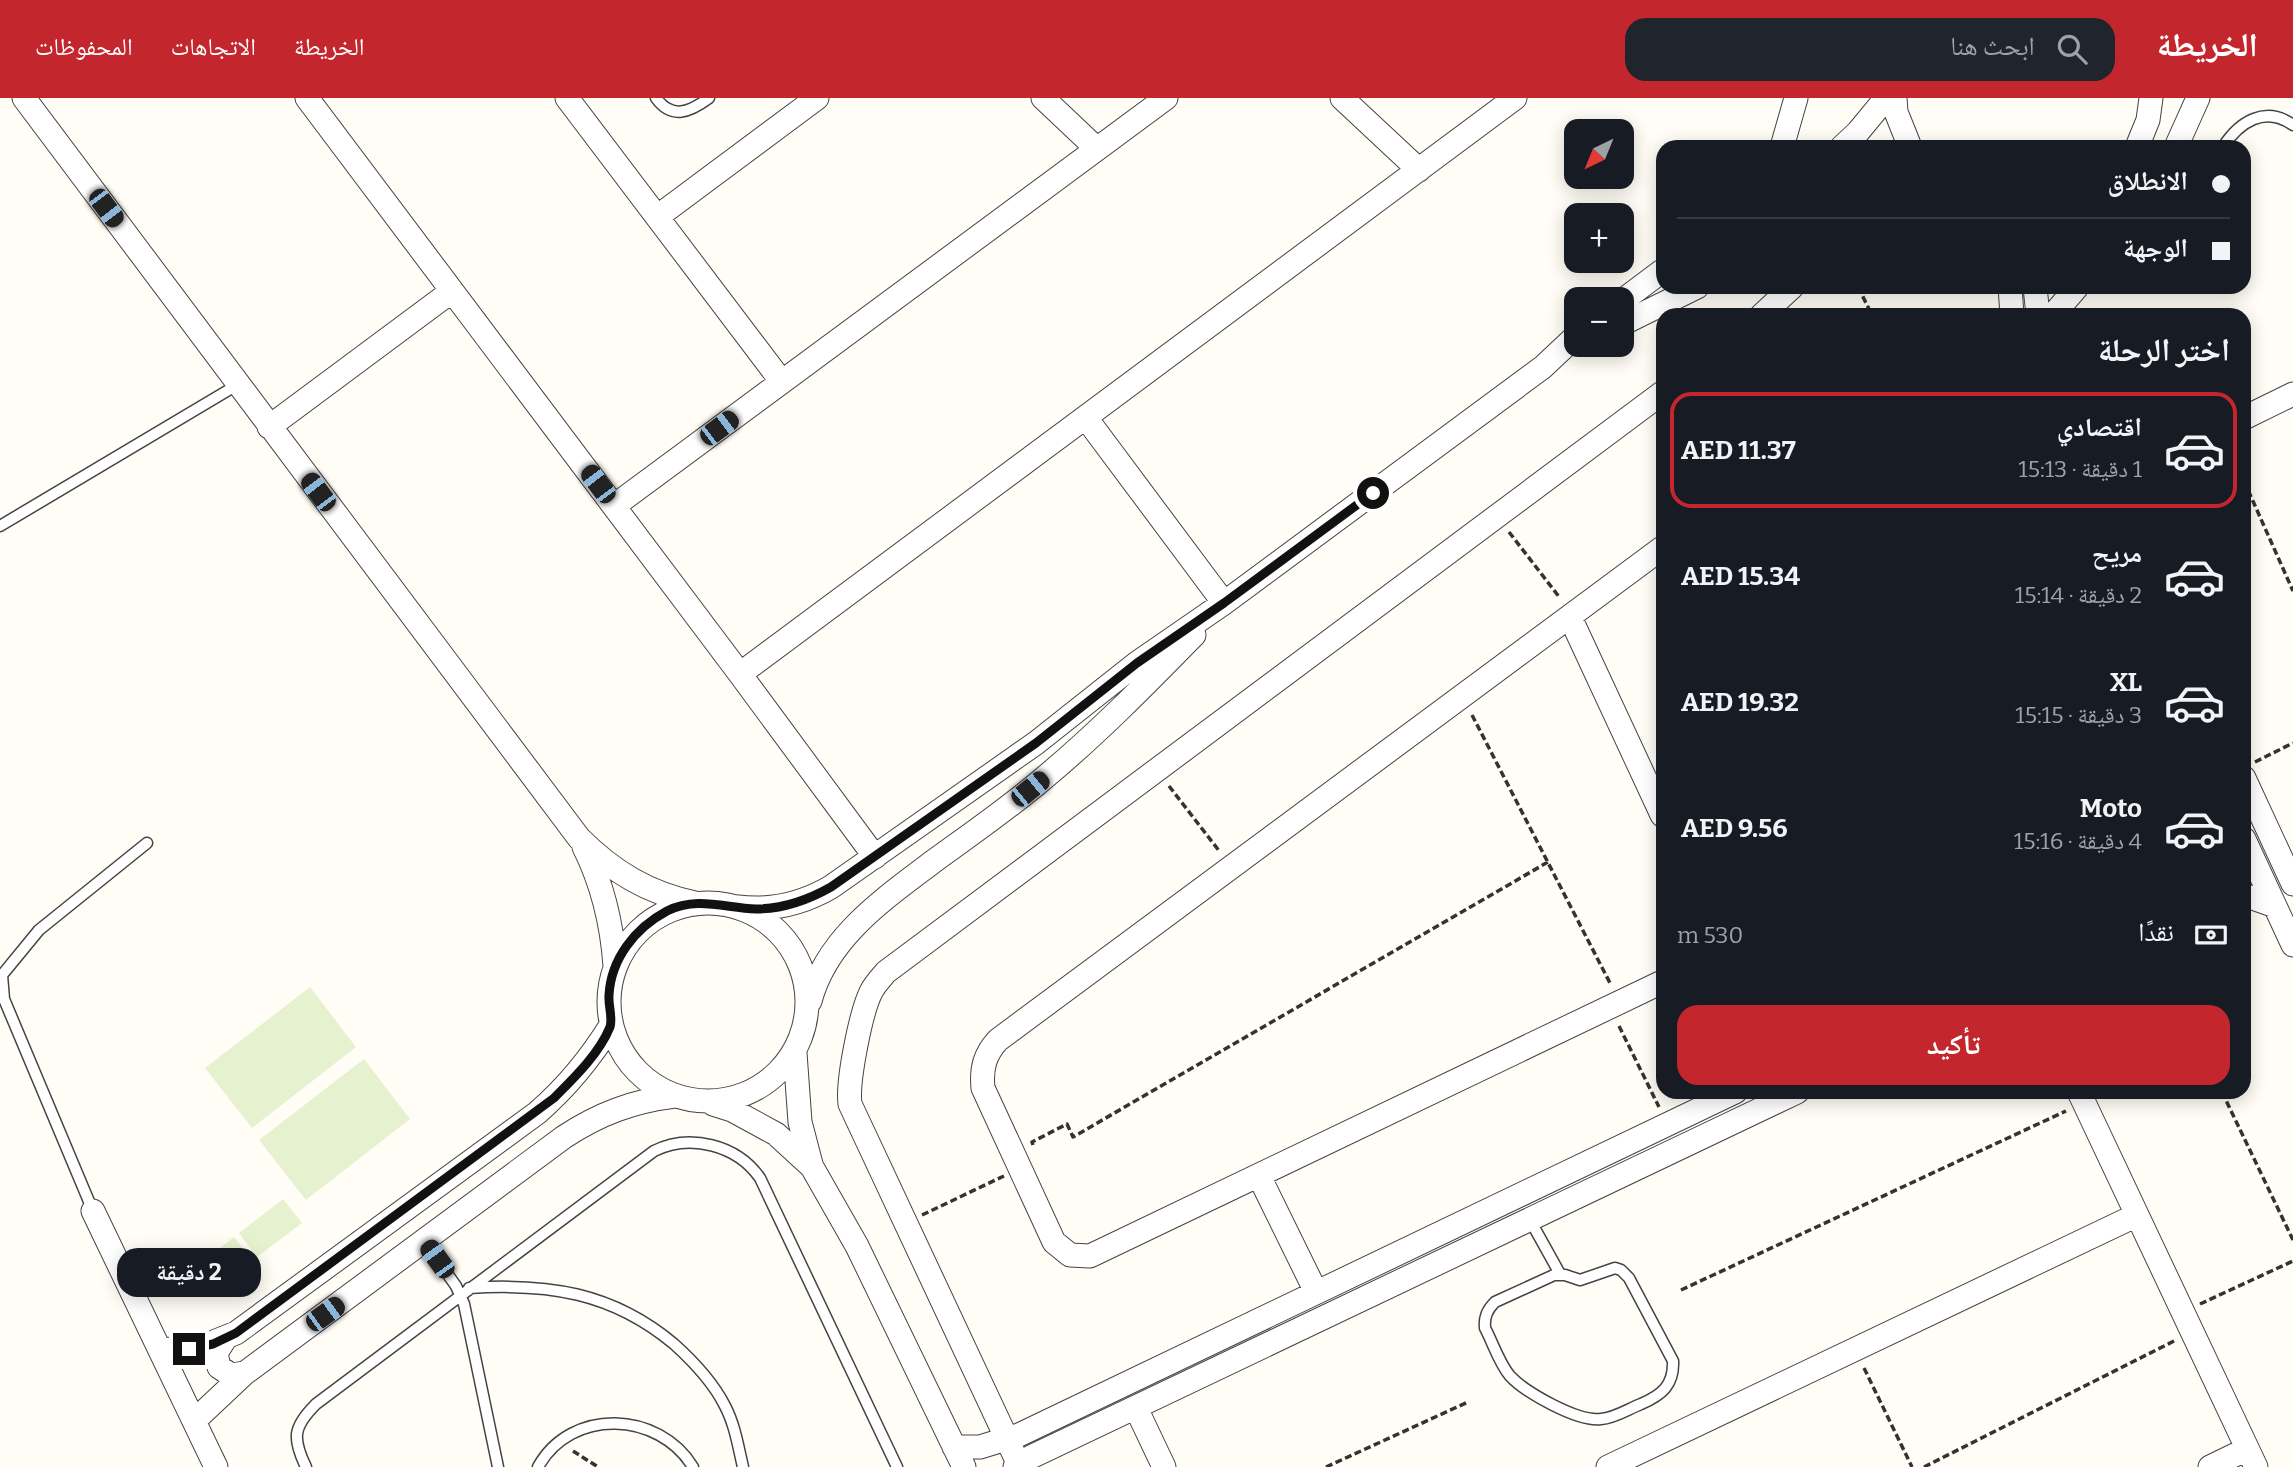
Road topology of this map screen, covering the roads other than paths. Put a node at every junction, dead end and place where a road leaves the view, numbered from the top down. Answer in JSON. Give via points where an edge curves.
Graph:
{"nodes":[{"id":1,"x":24,"y":98,"type":"edge"},
{"id":2,"x":307,"y":98,"type":"edge"},
{"id":3,"x":567,"y":98,"type":"edge"},
{"id":4,"x":656,"y":98,"type":"edge"},
{"id":5,"x":709,"y":98,"type":"edge"},
{"id":6,"x":817,"y":98,"type":"edge"},
{"id":7,"x":1043,"y":98,"type":"edge"},
{"id":8,"x":1166,"y":98,"type":"edge"},
{"id":9,"x":1342,"y":98,"type":"edge"},
{"id":10,"x":1515,"y":98,"type":"edge"},
{"id":11,"x":1796,"y":98,"type":"edge"},
{"id":12,"x":1886,"y":98,"type":"edge"},
{"id":13,"x":1895,"y":98,"type":"edge"},
{"id":14,"x":2151,"y":98,"type":"edge"},
{"id":15,"x":2199,"y":98,"type":"edge"},
{"id":16,"x":2293,"y":125,"type":"edge"},
{"id":17,"x":1784,"y":140,"type":"edge"},
{"id":18,"x":1849,"y":140,"type":"edge"},
{"id":19,"x":1907,"y":140,"type":"edge"},
{"id":20,"x":2140,"y":140,"type":"edge"},
{"id":21,"x":2179,"y":140,"type":"edge"},
{"id":22,"x":2229,"y":140,"type":"edge"},
{"id":23,"x":1097,"y":149,"type":"junction"},
{"id":24,"x":1419,"y":170,"type":"junction"},
{"id":25,"x":657,"y":217,"type":"junction"},
{"id":26,"x":1656,"y":276,"type":"edge"},
{"id":27,"x":452,"y":291,"type":"junction"},
{"id":28,"x":1634,"y":292,"type":"edge"},
{"id":29,"x":1688,"y":294,"type":"edge"},
{"id":30,"x":1784,"y":294,"type":"edge"},
{"id":31,"x":2071,"y":294,"type":"edge"},
{"id":32,"x":1672,"y":307,"type":"edge"},
{"id":33,"x":1770,"y":308,"type":"edge"},
{"id":34,"x":2059,"y":308,"type":"edge"},
{"id":35,"x":1656,"y":312,"type":"edge"},
{"id":36,"x":1634,"y":320,"type":"edge"},
{"id":37,"x":1564,"y":347,"type":"edge"},
{"id":38,"x":1564,"y":356,"type":"edge"},
{"id":39,"x":1542,"y":367,"type":"junction"},
{"id":40,"x":782,"y":382,"type":"junction"},
{"id":41,"x":237,"y":385,"type":"junction"},
{"id":42,"x":2293,"y":394,"type":"edge"},
{"id":43,"x":1656,"y":398,"type":"edge"},
{"id":44,"x":2251,"y":415,"type":"edge"},
{"id":45,"x":1086,"y":418,"type":"junction"},
{"id":46,"x":269,"y":427,"type":"junction"},
{"id":47,"x":614,"y":506,"type":"junction"},
{"id":48,"x":0,"y":526,"type":"edge"},
{"id":49,"x":1656,"y":552,"type":"edge"},
{"id":50,"x":1224,"y":603,"type":"junction"},
{"id":51,"x":1571,"y":616,"type":"junction"},
{"id":52,"x":740,"y":674,"type":"junction"},
{"id":53,"x":2251,"y":793,"type":"edge"},
{"id":54,"x":1656,"y":803,"type":"edge"},
{"id":55,"x":579,"y":838,"type":"junction"},
{"id":56,"x":148,"y":844,"type":"dead end"},
{"id":57,"x":2251,"y":854,"type":"edge"},
{"id":58,"x":874,"y":857,"type":"junction"},
{"id":59,"x":2293,"y":884,"type":"edge"},
{"id":60,"x":2251,"y":897,"type":"edge"},
{"id":61,"x":695,"y":903,"type":"junction"},
{"id":62,"x":2275,"y":906,"type":"junction"},
{"id":63,"x":738,"y":907,"type":"junction"},
{"id":64,"x":2293,"y":945,"type":"edge"},
{"id":65,"x":615,"y":966,"type":"junction"},
{"id":66,"x":1656,"y":985,"type":"edge"},
{"id":67,"x":808,"y":1007,"type":"junction"},
{"id":68,"x":611,"y":1025,"type":"junction"},
{"id":69,"x":795,"y":1053,"type":"junction"},
{"id":70,"x":675,"y":1096,"type":"junction"},
{"id":71,"x":1721,"y":1099,"type":"edge"},
{"id":72,"x":1782,"y":1099,"type":"edge"},
{"id":73,"x":2081,"y":1099,"type":"edge"},
{"id":74,"x":709,"y":1102,"type":"junction"},
{"id":75,"x":812,"y":1167,"type":"junction"},
{"id":76,"x":1259,"y":1176,"type":"junction"},
{"id":77,"x":93,"y":1211,"type":"joint"},
{"id":78,"x":2137,"y":1215,"type":"junction"},
{"id":79,"x":1530,"y":1220,"type":"junction"},
{"id":80,"x":424,"y":1241,"type":"junction"},
{"id":81,"x":1560,"y":1274,"type":"junction"},
{"id":82,"x":465,"y":1291,"type":"junction"},
{"id":83,"x":1317,"y":1292,"type":"junction"},
{"id":84,"x":225,"y":1339,"type":"junction"},
{"id":85,"x":160,"y":1350,"type":"junction"},
{"id":86,"x":245,"y":1373,"type":"junction"},
{"id":87,"x":1136,"y":1408,"type":"junction"},
{"id":88,"x":194,"y":1421,"type":"junction"},
{"id":89,"x":1006,"y":1440,"type":"junction"},
{"id":90,"x":959,"y":1457,"type":"edge"},
{"id":91,"x":2251,"y":1458,"type":"edge"},
{"id":92,"x":1018,"y":1466,"type":"edge"},
{"id":93,"x":216,"y":1467,"type":"edge"},
{"id":94,"x":306,"y":1467,"type":"edge"},
{"id":95,"x":498,"y":1467,"type":"edge"},
{"id":96,"x":537,"y":1467,"type":"edge"},
{"id":97,"x":693,"y":1467,"type":"edge"},
{"id":98,"x":743,"y":1467,"type":"edge"},
{"id":99,"x":897,"y":1467,"type":"edge"},
{"id":100,"x":1164,"y":1467,"type":"edge"},
{"id":101,"x":1608,"y":1467,"type":"edge"},
{"id":102,"x":2210,"y":1467,"type":"edge"}],
"edges":[{"from":1,"to":41,"type":"street"},
{"from":2,"to":27,"type":"street"},
{"from":3,"to":25,"type":"street"},
{"from":4,"to":5,"type":"lane","via":[[667,110],[682,113]]},
{"from":6,"to":25,"type":"street"},
{"from":7,"to":23,"type":"street"},
{"from":8,"to":23,"type":"street"},
{"from":9,"to":24,"type":"street"},
{"from":10,"to":24,"type":"street"},
{"from":11,"to":17,"type":"street"},
{"from":12,"to":18,"type":"street"},
{"from":13,"to":19,"type":"street"},
{"from":14,"to":20,"type":"street"},
{"from":15,"to":21,"type":"street"},
{"from":16,"to":22,"type":"lane","via":[[2273,116],[2254,118],[2238,127]]},
{"from":23,"to":40,"type":"street"},
{"from":24,"to":45,"type":"street"},
{"from":25,"to":40,"type":"street"},
{"from":26,"to":28,"type":"street"},
{"from":27,"to":46,"type":"street"},
{"from":27,"to":47,"type":"street"},
{"from":29,"to":32,"type":"street"},
{"from":30,"to":33,"type":"street"},
{"from":31,"to":34,"type":"street"},
{"from":35,"to":36,"type":"street"},
{"from":37,"to":39,"type":"street"},
{"from":38,"to":39,"type":"street"},
{"from":39,"to":50,"type":"street"},
{"from":40,"to":47,"type":"street"},
{"from":41,"to":46,"type":"street"},
{"from":41,"to":48,"type":"lane"},
{"from":42,"to":44,"type":"street"},
{"from":43,"to":89,"type":"street","via":[[886,972],[872,989],[849,1085],[850,1104]]},
{"from":45,"to":50,"type":"street"},
{"from":45,"to":52,"type":"street"},
{"from":46,"to":55,"type":"street"},
{"from":47,"to":52,"type":"street"},
{"from":49,"to":51,"type":"street"},
{"from":50,"to":58,"type":"street"},
{"from":50,"to":67,"type":"street","via":[[1068,758],[862,919],[828,959]]},
{"from":51,"to":54,"type":"street"},
{"from":51,"to":76,"type":"street","via":[[991,1048],[983,1067],[983,1088],[1054,1242],[1070,1255],[1100,1253]]},
{"from":52,"to":58,"type":"street"},
{"from":53,"to":59,"type":"street"},
{"from":55,"to":61,"type":"street","via":[[609,866],[644,887]]},
{"from":55,"to":65,"type":"street","via":[[605,900]]},
{"from":56,"to":77,"type":"lane","via":[[39,930],[2,975],[4,999]]},
{"from":57,"to":62,"type":"street"},
{"from":58,"to":63,"type":"street","via":[[803,901],[770,908]]},
{"from":60,"to":62,"type":"street"},
{"from":61,"to":63,"type":"street"},
{"from":61,"to":65,"type":"street","via":[[646,923]]},
{"from":62,"to":64,"type":"street"},
{"from":63,"to":67,"type":"street","via":[[762,918],[782,935],[806,981]]},
{"from":65,"to":68,"type":"street","via":[[609,995]]},
{"from":66,"to":76,"type":"street"},
{"from":67,"to":69,"type":"street"},
{"from":68,"to":70,"type":"street","via":[[634,1069]]},
{"from":68,"to":84,"type":"street","via":[[586,1064],[537,1114]]},
{"from":69,"to":74,"type":"street","via":[[759,1088],[735,1099]]},
{"from":69,"to":75,"type":"street","via":[[799,1111]]},
{"from":70,"to":74,"type":"street"},
{"from":70,"to":80,"type":"street","via":[[628,1105],[584,1124]]},
{"from":71,"to":83,"type":"street"},
{"from":72,"to":79,"type":"street"},
{"from":73,"to":78,"type":"street"},
{"from":74,"to":75,"type":"street","via":[[776,1134]]},
{"from":75,"to":90,"type":"street","via":[[862,1256]]},
{"from":76,"to":83,"type":"street"},
{"from":77,"to":85,"type":"street"},
{"from":78,"to":91,"type":"street"},
{"from":78,"to":101,"type":"street"},
{"from":79,"to":81,"type":"lane"},
{"from":79,"to":87,"type":"street"},
{"from":80,"to":82,"type":"lane"},
{"from":80,"to":86,"type":"street"},
{"from":81,"to":81,"type":"lane","via":[[1580,1280],[1615,1268],[1626,1273],[1673,1361],[1671,1381],[1658,1397],[1610,1418],[1592,1420],[1571,1413],[1510,1376],[1485,1328],[1486,1313],[1495,1302]]},
{"from":82,"to":94,"type":"lane","via":[[304,1415],[296,1437]]},
{"from":82,"to":95,"type":"lane"},
{"from":82,"to":98,"type":"lane","via":[[525,1286],[572,1292],[647,1323],[681,1350],[716,1391],[732,1421]]},
{"from":82,"to":99,"type":"lane","via":[[654,1151],[684,1143],[726,1150],[745,1161],[760,1178]]},
{"from":83,"to":89,"type":"street"},
{"from":84,"to":85,"type":"street","via":[[201,1347]]},
{"from":84,"to":86,"type":"street","via":[[216,1353],[219,1367],[231,1375]]},
{"from":85,"to":88,"type":"street"},
{"from":86,"to":88,"type":"street"},
{"from":87,"to":92,"type":"street"},
{"from":87,"to":100,"type":"street"},
{"from":88,"to":93,"type":"street"},
{"from":89,"to":90,"type":"street"},
{"from":89,"to":92,"type":"street"},
{"from":91,"to":102,"type":"street"},
{"from":96,"to":97,"type":"lane","via":[[559,1442],[584,1428],[622,1422],[658,1433]]}]}
